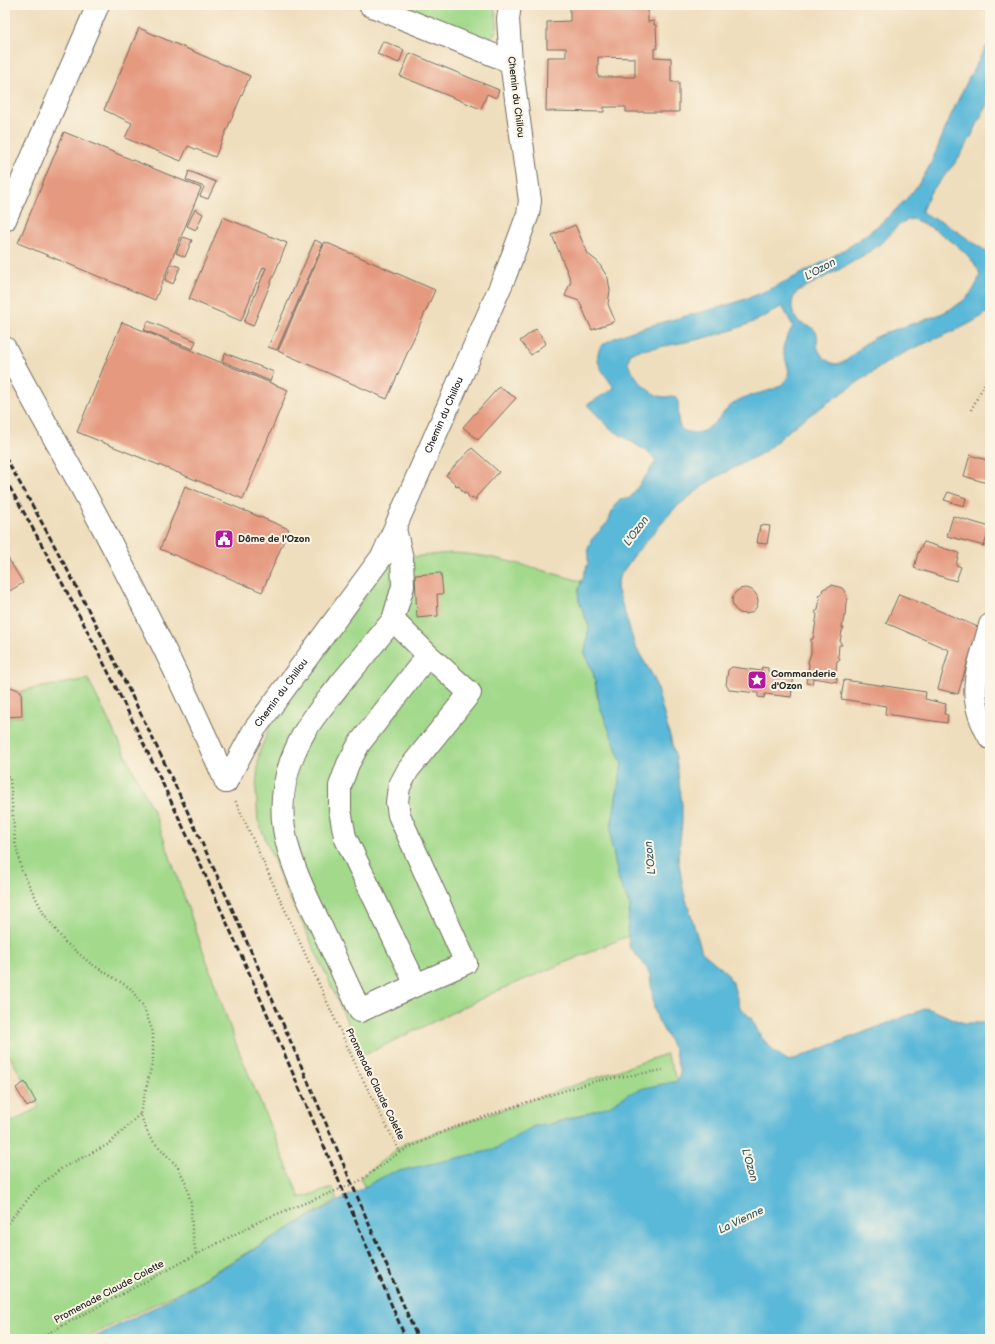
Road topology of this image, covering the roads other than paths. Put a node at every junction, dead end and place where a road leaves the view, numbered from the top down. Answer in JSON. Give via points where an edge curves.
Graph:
{"nodes":[{"id":1,"x":98,"y":5,"type":"edge"},
{"id":2,"x":370,"y":5,"type":"edge"},
{"id":3,"x":510,"y":5,"type":"edge"},
{"id":4,"x":511,"y":62,"type":"junction"},
{"id":5,"x":5,"y":220,"type":"edge"},
{"id":6,"x":5,"y":348,"type":"edge"},
{"id":7,"x":395,"y":530,"type":"junction"},
{"id":8,"x":393,"y":620,"type":"junction"},
{"id":9,"x":990,"y":625,"type":"edge"},
{"id":10,"x":428,"y":655,"type":"junction"},
{"id":11,"x":990,"y":738,"type":"edge"},
{"id":12,"x":416,"y":985,"type":"junction"}],
"edges":[{"from":1,"to":5,"type":"street"},
{"from":2,"to":4,"type":"street"},
{"from":3,"to":4,"type":"street","name":"Chemin du Chillou","via":[[508,19]]},
{"from":4,"to":7,"type":"street","name":"Chemin du Chillou","via":[[530,201],[528,214],[505,276]]},
{"from":6,"to":7,"type":"street","name":"Chemin du Chillou","via":[[102,525],[156,631],[188,695],[226,782],[254,730],[383,555]]},
{"from":7,"to":8,"type":"street","via":[[402,558],[403,586]]},
{"from":8,"to":10,"type":"street"},
{"from":8,"to":12,"type":"street","via":[[321,707],[305,731],[286,779],[282,824],[295,873],[360,1011]]},
{"from":9,"to":11,"type":"street","via":[[974,685],[975,705]]},
{"from":10,"to":12,"type":"street","via":[[359,744],[340,786],[340,810],[345,837]]},
{"from":10,"to":12,"type":"street","via":[[470,693],[408,770],[399,787],[397,802],[399,816],[466,963]]}]}
